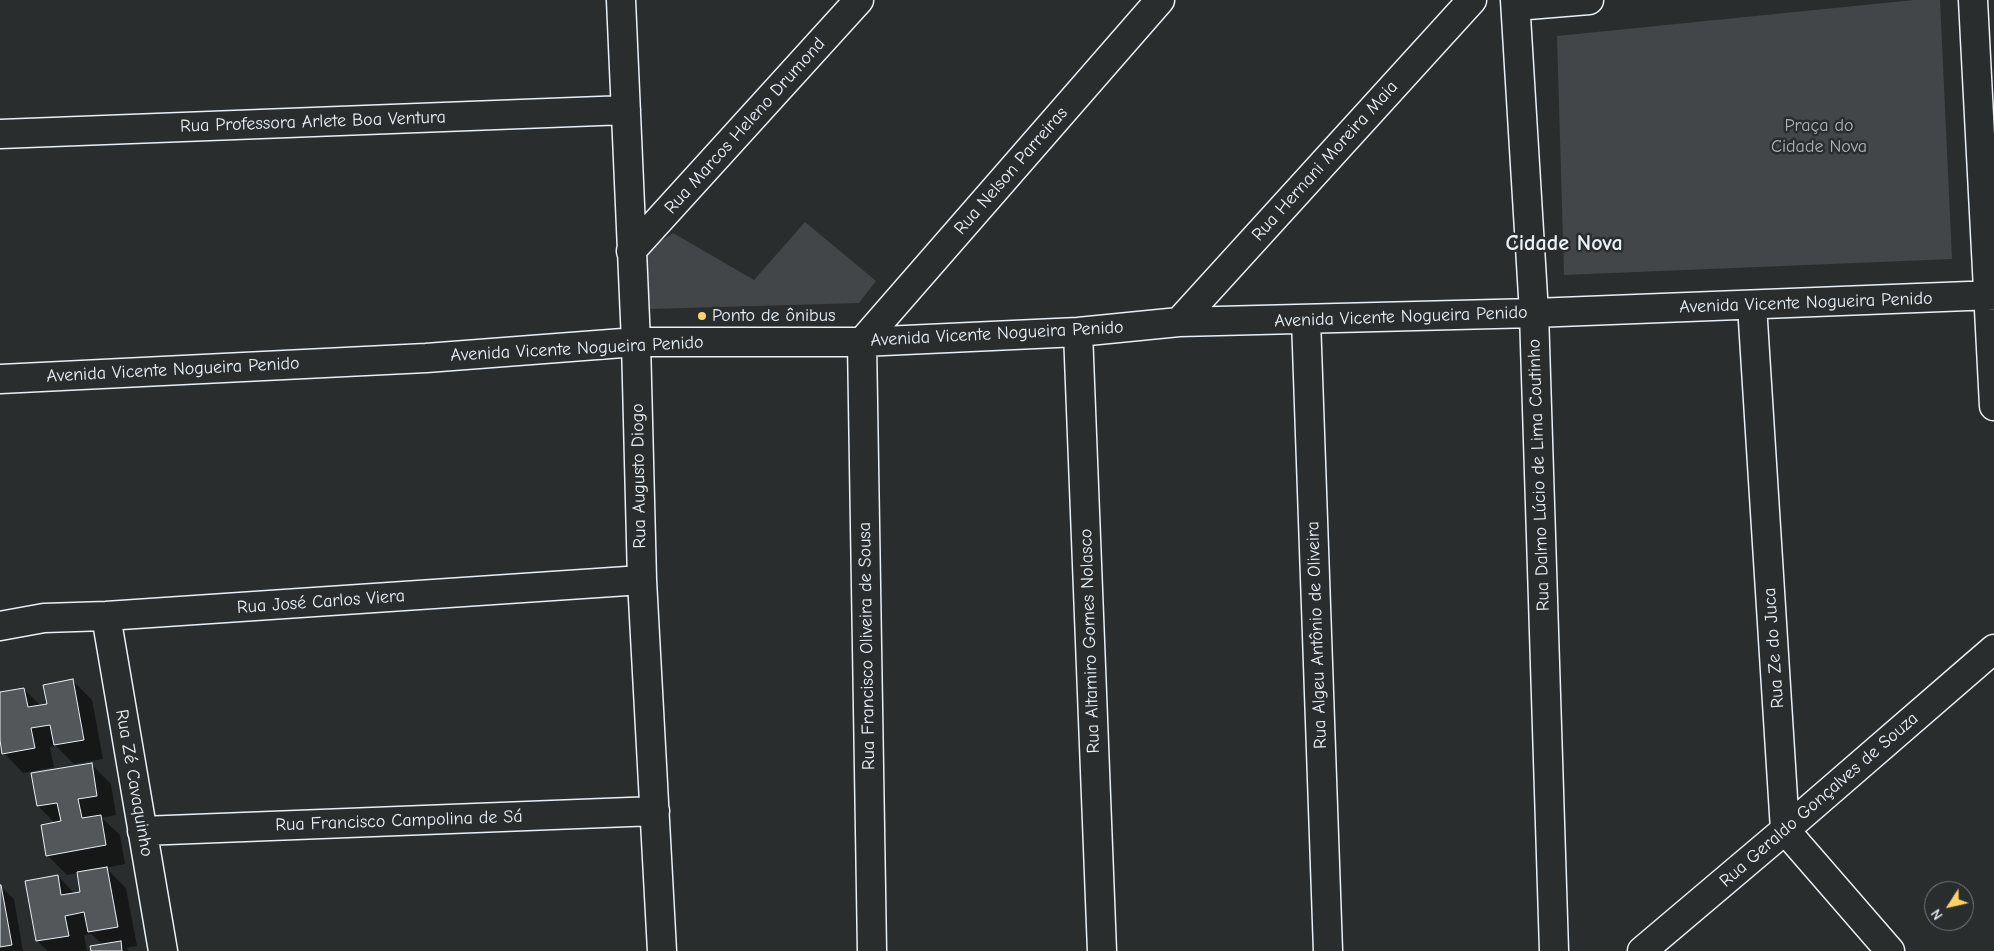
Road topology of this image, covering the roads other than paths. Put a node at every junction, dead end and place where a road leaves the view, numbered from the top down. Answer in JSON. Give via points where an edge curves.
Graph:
{"nodes":[{"id":1,"x":622,"y":0,"type":"edge"},
{"id":2,"x":859,"y":0,"type":"edge"},
{"id":3,"x":1160,"y":0,"type":"edge"},
{"id":4,"x":1472,"y":0,"type":"edge"},
{"id":5,"x":1590,"y":0,"type":"edge"},
{"id":6,"x":1973,"y":0,"type":"edge"},
{"id":7,"x":1516,"y":3,"type":"edge"},
{"id":8,"x":626,"y":110,"type":"junction"},
{"id":9,"x":0,"y":134,"type":"edge"},
{"id":10,"x":632,"y":251,"type":"junction"},
{"id":11,"x":1991,"y":295,"type":"edge"},
{"id":12,"x":1752,"y":305,"type":"junction"},
{"id":13,"x":1534,"y":313,"type":"junction"},
{"id":14,"x":1306,"y":320,"type":"junction"},
{"id":15,"x":1179,"y":322,"type":"junction"},
{"id":16,"x":1078,"y":332,"type":"junction"},
{"id":17,"x":636,"y":342,"type":"junction"},
{"id":18,"x":862,"y":342,"type":"junction"},
{"id":19,"x":0,"y":379,"type":"edge"},
{"id":20,"x":1994,"y":406,"type":"edge"},
{"id":21,"x":642,"y":580,"type":"junction"},
{"id":22,"x":106,"y":616,"type":"junction"},
{"id":23,"x":0,"y":626,"type":"edge"},
{"id":24,"x":1994,"y":649,"type":"edge"},
{"id":25,"x":655,"y":811,"type":"junction"},
{"id":26,"x":1786,"y":830,"type":"junction"},
{"id":27,"x":142,"y":831,"type":"junction"},
{"id":28,"x":163,"y":951,"type":"edge"},
{"id":29,"x":662,"y":951,"type":"edge"},
{"id":30,"x":872,"y":951,"type":"edge"},
{"id":31,"x":1102,"y":951,"type":"edge"},
{"id":32,"x":1328,"y":951,"type":"edge"},
{"id":33,"x":1554,"y":951,"type":"edge"},
{"id":34,"x":1642,"y":951,"type":"edge"},
{"id":35,"x":1890,"y":951,"type":"edge"}],
"edges":[{"from":1,"to":8,"type":"street","name":"Rua Augusto Diogo"},
{"from":2,"to":10,"type":"street","name":"Rua Marcos Heleno Drumond"},
{"from":3,"to":18,"type":"street","name":"Rua Nelson Parreiras"},
{"from":4,"to":15,"type":"street","name":"Rua Hernani Moreira Maia"},
{"from":5,"to":7,"type":"street"},
{"from":6,"to":11,"type":"street"},
{"from":7,"to":13,"type":"street","name":"Rua Dalmo Lúcio de Lima Coutinho"},
{"from":8,"to":9,"type":"street","name":"Rua Professora Arlete Boa Ventura"},
{"from":8,"to":10,"type":"street","name":"Rua Augusto Diogo"},
{"from":10,"to":17,"type":"street","name":"Rua Augusto Diogo"},
{"from":11,"to":12,"type":"street","name":"Avenida Vicente Nogueira Penido"},
{"from":11,"to":20,"type":"street"},
{"from":12,"to":13,"type":"street","name":"Avenida Vicente Nogueira Penido"},
{"from":12,"to":26,"type":"street","name":"Rua Ze do Juca"},
{"from":13,"to":14,"type":"street","name":"Avenida Vicente Nogueira Penido"},
{"from":13,"to":33,"type":"street","name":"Rua Dalmo Lúcio de Lima Coutinho"},
{"from":14,"to":15,"type":"street","name":"Avenida Vicente Nogueira Penido"},
{"from":14,"to":32,"type":"street","name":"Rua Algeu Antônio de Oliveira"},
{"from":15,"to":16,"type":"street","name":"Avenida Vicente Nogueira Penido"},
{"from":16,"to":18,"type":"street","name":"Avenida Vicente Nogueira Penido"},
{"from":16,"to":31,"type":"street","name":"Rua Altamiro Gomes Nolasco"},
{"from":17,"to":18,"type":"street","name":"Avenida Vicente Nogueira Penido"},
{"from":17,"to":19,"type":"street","name":"Avenida Vicente Nogueira Penido","via":[[426,358]]},
{"from":17,"to":21,"type":"street","name":"Rua Augusto Diogo"},
{"from":18,"to":30,"type":"street","name":"Rua Francisco Oliveira de Sousa"},
{"from":21,"to":22,"type":"street","name":"Rua José Carlos Viera"},
{"from":21,"to":25,"type":"street","name":"Rua Augusto Diogo"},
{"from":22,"to":23,"type":"street","name":"Rua José Carlos Viera","via":[[44,618]]},
{"from":22,"to":27,"type":"street","name":"Rua Zé Cavaquinho"},
{"from":24,"to":26,"type":"street","name":"Rua Geraldo Gonçalves de Souza"},
{"from":25,"to":27,"type":"street","name":"Rua Francisco Campolina de Sá"},
{"from":25,"to":29,"type":"street","name":"Rua Augusto Diogo"},
{"from":26,"to":34,"type":"street","name":"Rua Geraldo Gonçalves de Souza"},
{"from":26,"to":35,"type":"street"},
{"from":27,"to":28,"type":"street","name":"Rua Zé Cavaquinho"}]}
